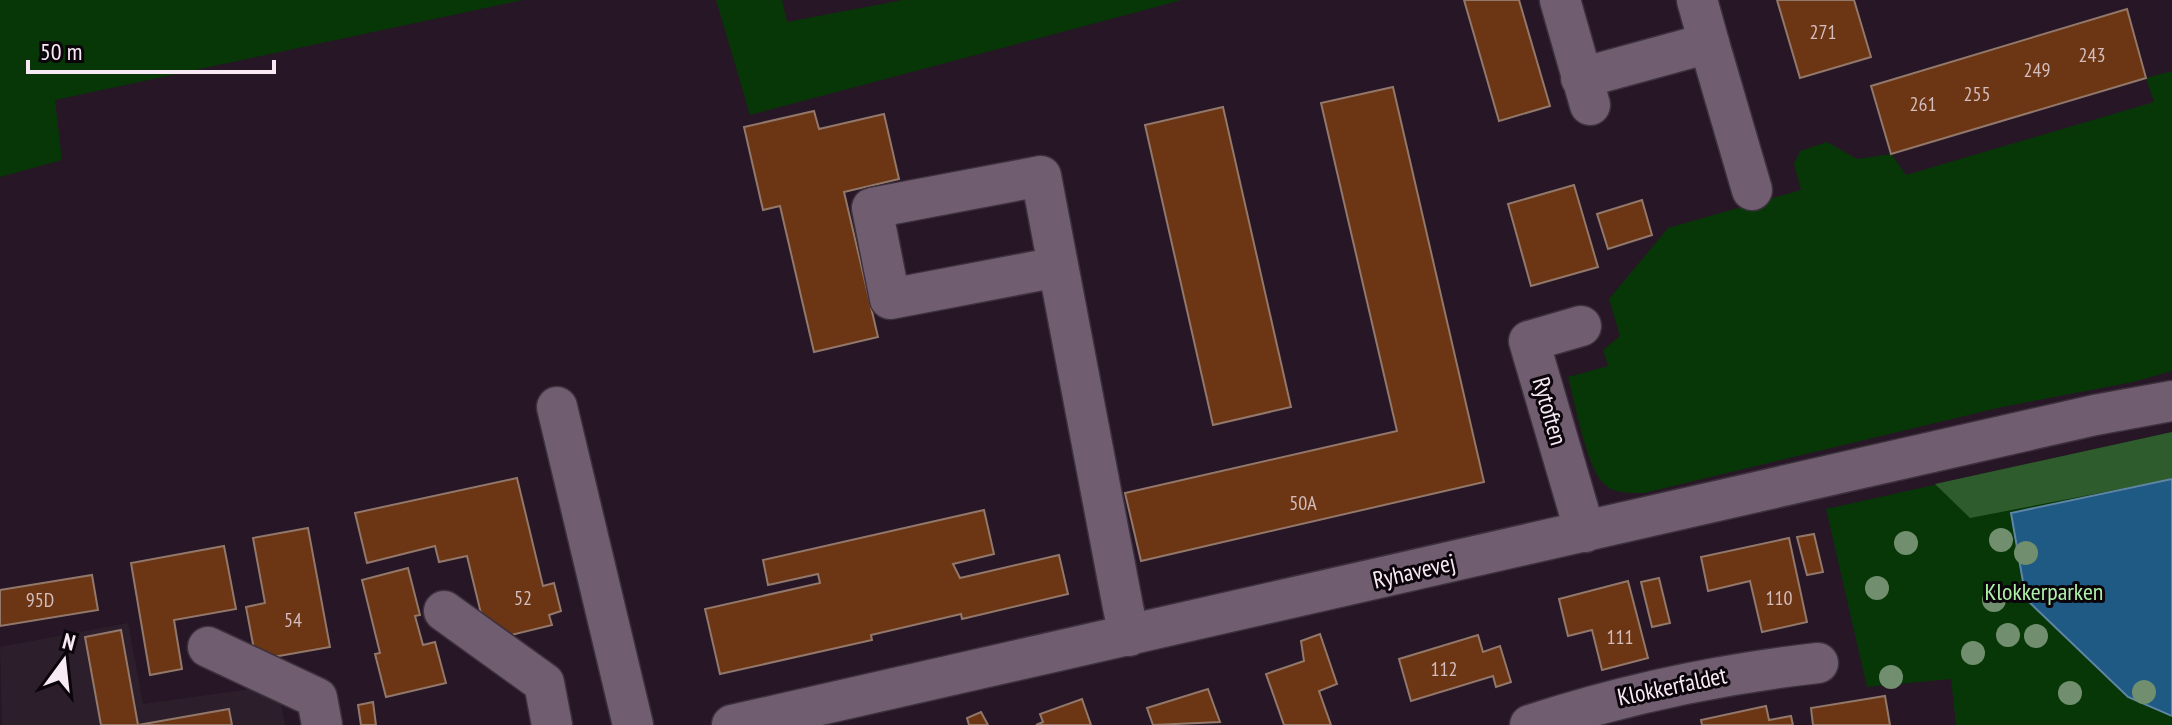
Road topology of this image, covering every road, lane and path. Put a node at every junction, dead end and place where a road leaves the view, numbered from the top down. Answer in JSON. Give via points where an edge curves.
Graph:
{"nodes":[{"id":1,"x":1560,"y":0,"type":"edge"},
{"id":2,"x":1697,"y":0,"type":"edge"},
{"id":3,"x":1709,"y":43,"type":"junction"},
{"id":4,"x":1752,"y":190,"type":"dead end"},
{"id":5,"x":1058,"y":267,"type":"junction"},
{"id":6,"x":1581,"y":326,"type":"dead end"},
{"id":7,"x":2172,"y":391,"type":"edge"},
{"id":8,"x":2172,"y":401,"type":"edge"},
{"id":9,"x":557,"y":407,"type":"dead end"},
{"id":10,"x":2095,"y":415,"type":"junction"},
{"id":11,"x":1585,"y":532,"type":"junction"},
{"id":12,"x":444,"y":611,"type":"dead end"},
{"id":13,"x":1129,"y":636,"type":"junction"},
{"id":14,"x":208,"y":647,"type":"dead end"},
{"id":15,"x":1818,"y":663,"type":"dead end"},
{"id":16,"x":322,"y":725,"type":"edge"},
{"id":17,"x":552,"y":725,"type":"edge"},
{"id":18,"x":633,"y":725,"type":"edge"},
{"id":19,"x":732,"y":725,"type":"edge"},
{"id":20,"x":1530,"y":725,"type":"edge"}],
"edges":[{"from":1,"to":3,"type":"street","via":[[1585,92]]},
{"from":2,"to":3,"type":"street"},
{"from":3,"to":4,"type":"street"},
{"from":5,"to":5,"type":"street","via":[[1041,176],[872,208],[890,299]]},
{"from":5,"to":13,"type":"street"},
{"from":6,"to":11,"type":"street","name":"Rytoften","via":[[1529,341]]},
{"from":7,"to":10,"type":"street","name":"Ryhavevej"},
{"from":8,"to":10,"type":"street","name":"Ryhavevej"},
{"from":9,"to":18,"type":"street"},
{"from":10,"to":11,"type":"street","name":"Ryhavevej"},
{"from":11,"to":13,"type":"street","name":"Ryhavevej"},
{"from":12,"to":17,"type":"street","via":[[544,683]]},
{"from":13,"to":19,"type":"street","name":"Ryhavevej"},
{"from":14,"to":16,"type":"street","via":[[317,698]]},
{"from":15,"to":20,"type":"street","name":"Klokkerfaldet","via":[[1732,672],[1598,703]]}]}
